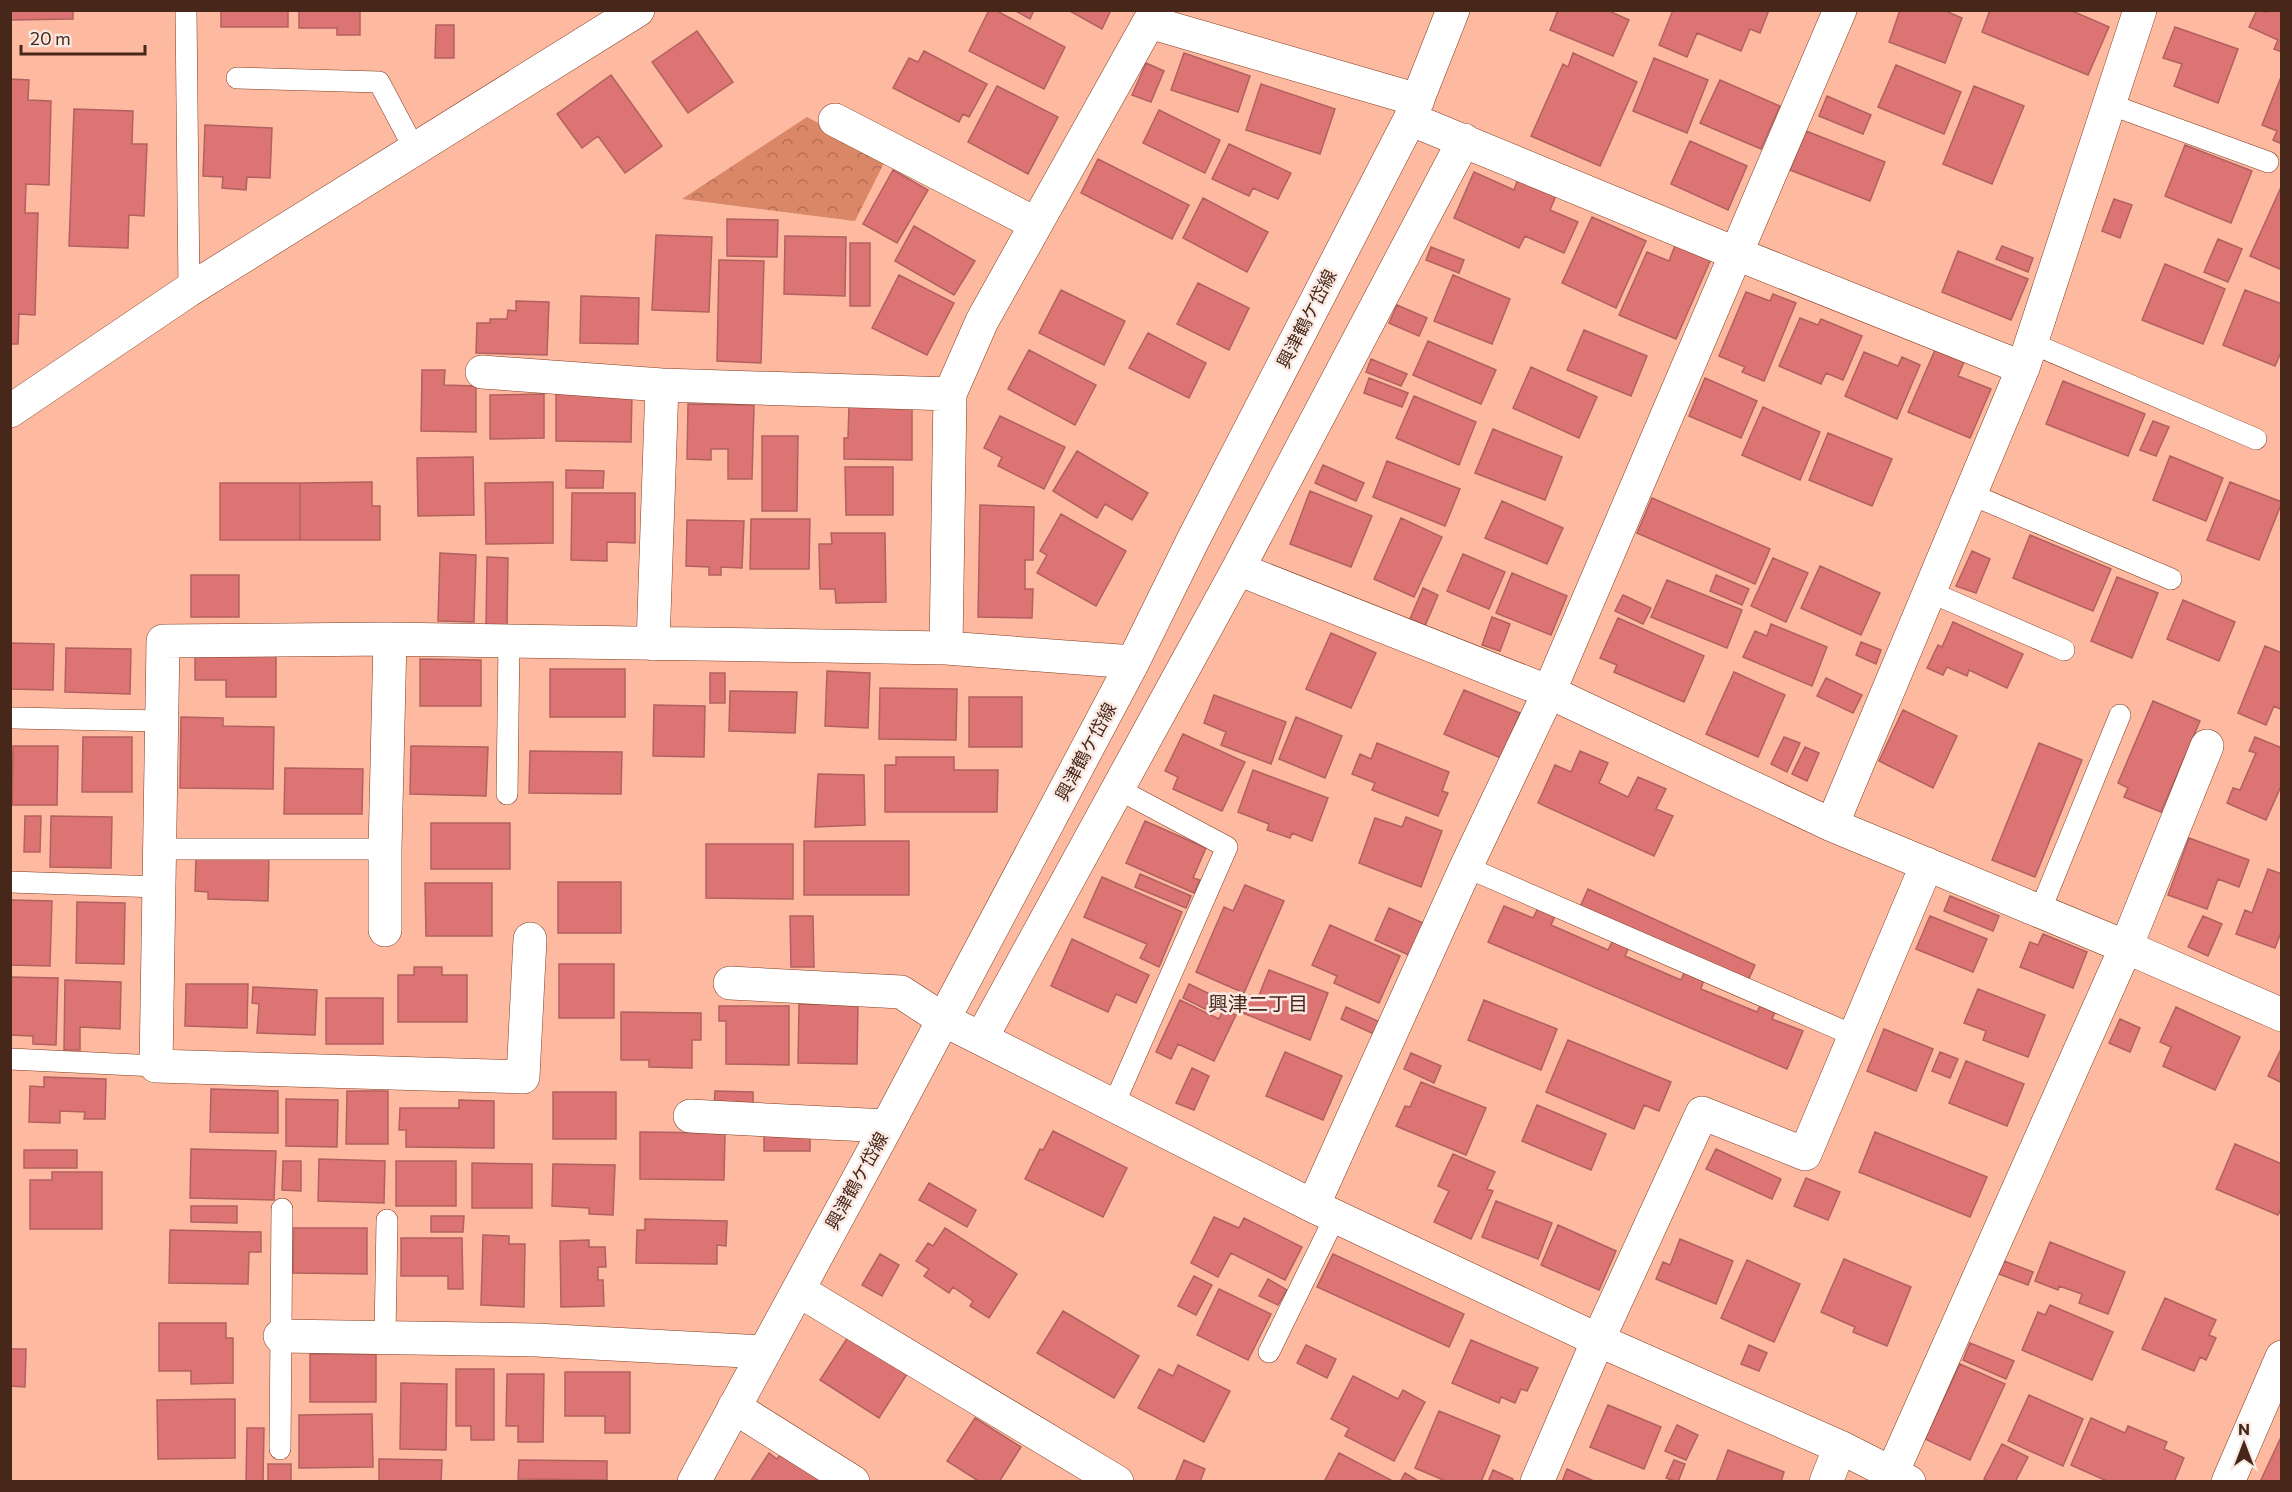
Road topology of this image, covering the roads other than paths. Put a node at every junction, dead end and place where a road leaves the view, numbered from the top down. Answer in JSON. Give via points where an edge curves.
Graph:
{"nodes":[{"id":1,"x":186,"y":10,"type":"edge"},
{"id":2,"x":638,"y":10,"type":"edge"},
{"id":3,"x":1453,"y":10,"type":"edge"},
{"id":4,"x":1840,"y":10,"type":"edge"},
{"id":5,"x":2140,"y":10,"type":"edge"},
{"id":6,"x":237,"y":78,"type":"dead end"},
{"id":7,"x":2109,"y":104,"type":"junction"},
{"id":8,"x":1414,"y":110,"type":"junction"},
{"id":9,"x":835,"y":120,"type":"dead end"},
{"id":10,"x":1464,"y":140,"type":"junction"},
{"id":11,"x":415,"y":150,"type":"junction"},
{"id":12,"x":2268,"y":162,"type":"dead end"},
{"id":13,"x":1036,"y":224,"type":"junction"},
{"id":14,"x":1737,"y":254,"type":"junction"},
{"id":15,"x":189,"y":290,"type":"junction"},
{"id":16,"x":2027,"y":356,"type":"junction"},
{"id":17,"x":482,"y":372,"type":"dead end"},
{"id":18,"x":662,"y":385,"type":"junction"},
{"id":19,"x":950,"y":394,"type":"junction"},
{"id":20,"x":10,"y":411,"type":"edge"},
{"id":21,"x":2256,"y":439,"type":"dead end"},
{"id":22,"x":1970,"y":494,"type":"junction"},
{"id":23,"x":1238,"y":568,"type":"junction"},
{"id":24,"x":2171,"y":579,"type":"dead end"},
{"id":25,"x":1929,"y":592,"type":"junction"},
{"id":26,"x":390,"y":639,"type":"junction"},
{"id":27,"x":509,"y":642,"type":"junction"},
{"id":28,"x":654,"y":644,"type":"junction"},
{"id":29,"x":946,"y":648,"type":"junction"},
{"id":30,"x":2064,"y":650,"type":"dead end"},
{"id":31,"x":1133,"y":662,"type":"junction"},
{"id":32,"x":1549,"y":693,"type":"junction"},
{"id":33,"x":2120,"y":715,"type":"dead end"},
{"id":34,"x":13,"y":718,"type":"dead end"},
{"id":35,"x":161,"y":721,"type":"junction"},
{"id":36,"x":2207,"y":746,"type":"dead end"},
{"id":37,"x":1118,"y":789,"type":"junction"},
{"id":38,"x":507,"y":794,"type":"dead end"},
{"id":39,"x":1832,"y":825,"type":"junction"},
{"id":40,"x":160,"y":849,"type":"junction"},
{"id":41,"x":385,"y":849,"type":"junction"},
{"id":42,"x":1928,"y":864,"type":"junction"},
{"id":43,"x":1466,"y":867,"type":"junction"},
{"id":44,"x":10,"y":882,"type":"edge"},
{"id":45,"x":159,"y":887,"type":"junction"},
{"id":46,"x":2040,"y":911,"type":"junction"},
{"id":47,"x":386,"y":930,"type":"dead end"},
{"id":48,"x":530,"y":939,"type":"dead end"},
{"id":49,"x":2126,"y":947,"type":"junction"},
{"id":50,"x":730,"y":983,"type":"dead end"},
{"id":51,"x":2282,"y":1015,"type":"edge"},
{"id":52,"x":944,"y":1020,"type":"junction"},
{"id":53,"x":1855,"y":1036,"type":"junction"},
{"id":54,"x":982,"y":1038,"type":"junction"},
{"id":55,"x":10,"y":1059,"type":"edge"},
{"id":56,"x":156,"y":1066,"type":"junction"},
{"id":57,"x":1114,"y":1104,"type":"junction"},
{"id":58,"x":690,"y":1116,"type":"dead end"},
{"id":59,"x":887,"y":1126,"type":"junction"},
{"id":60,"x":282,"y":1209,"type":"dead end"},
{"id":61,"x":1324,"y":1211,"type":"junction"},
{"id":62,"x":387,"y":1220,"type":"dead end"},
{"id":63,"x":798,"y":1290,"type":"junction"},
{"id":64,"x":280,"y":1336,"type":"junction"},
{"id":65,"x":386,"y":1337,"type":"junction"},
{"id":66,"x":1598,"y":1340,"type":"junction"},
{"id":67,"x":764,"y":1352,"type":"junction"},
{"id":68,"x":1269,"y":1352,"type":"dead end"},
{"id":69,"x":2282,"y":1358,"type":"edge"},
{"id":70,"x":734,"y":1407,"type":"junction"},
{"id":71,"x":1840,"y":1447,"type":"junction"},
{"id":72,"x":280,"y":1449,"type":"dead end"},
{"id":73,"x":1900,"y":1477,"type":"edge"},
{"id":74,"x":694,"y":1482,"type":"edge"},
{"id":75,"x":853,"y":1482,"type":"edge"},
{"id":76,"x":1117,"y":1482,"type":"edge"},
{"id":77,"x":1537,"y":1482,"type":"edge"},
{"id":78,"x":1826,"y":1482,"type":"edge"},
{"id":79,"x":2228,"y":1482,"type":"edge"}],
"edges":[{"from":1,"to":15,"type":"lane"},
{"from":2,"to":11,"type":"street"},
{"from":3,"to":8,"type":"street","name":"興津鶴ケ岱線"},
{"from":4,"to":14,"type":"street"},
{"from":5,"to":7,"type":"street"},
{"from":6,"to":11,"type":"lane","via":[[379,82]]},
{"from":7,"to":12,"type":"lane"},
{"from":7,"to":16,"type":"street"},
{"from":8,"to":10,"type":"street"},
{"from":8,"to":13,"type":"street","via":[[1149,22]]},
{"from":8,"to":31,"type":"street","name":"興津鶴ケ岱線"},
{"from":9,"to":13,"type":"street"},
{"from":10,"to":14,"type":"street"},
{"from":10,"to":23,"type":"street"},
{"from":11,"to":15,"type":"street"},
{"from":13,"to":19,"type":"street","via":[[982,321]]},
{"from":14,"to":16,"type":"street"},
{"from":14,"to":32,"type":"street"},
{"from":15,"to":20,"type":"street"},
{"from":16,"to":21,"type":"lane"},
{"from":16,"to":22,"type":"street"},
{"from":17,"to":18,"type":"street"},
{"from":18,"to":19,"type":"street"},
{"from":18,"to":28,"type":"street"},
{"from":19,"to":29,"type":"street"},
{"from":22,"to":24,"type":"lane"},
{"from":22,"to":25,"type":"street"},
{"from":23,"to":32,"type":"street"},
{"from":23,"to":37,"type":"street"},
{"from":25,"to":30,"type":"lane"},
{"from":25,"to":39,"type":"street"},
{"from":26,"to":27,"type":"street"},
{"from":26,"to":35,"type":"street","via":[[163,641]]},
{"from":26,"to":41,"type":"street"},
{"from":27,"to":28,"type":"street"},
{"from":27,"to":38,"type":"lane"},
{"from":28,"to":29,"type":"street"},
{"from":29,"to":31,"type":"street"},
{"from":31,"to":52,"type":"street","name":"興津鶴ケ岱線"},
{"from":32,"to":39,"type":"street"},
{"from":32,"to":43,"type":"street"},
{"from":33,"to":46,"type":"lane"},
{"from":34,"to":35,"type":"lane"},
{"from":35,"to":40,"type":"street"},
{"from":36,"to":49,"type":"street"},
{"from":37,"to":54,"type":"street"},
{"from":37,"to":57,"type":"lane","via":[[1227,847]]},
{"from":39,"to":42,"type":"street"},
{"from":40,"to":41,"type":"lane"},
{"from":40,"to":45,"type":"street"},
{"from":41,"to":47,"type":"street"},
{"from":42,"to":46,"type":"street"},
{"from":42,"to":53,"type":"street"},
{"from":43,"to":53,"type":"lane"},
{"from":43,"to":61,"type":"street"},
{"from":44,"to":45,"type":"lane"},
{"from":45,"to":56,"type":"street"},
{"from":46,"to":49,"type":"street"},
{"from":48,"to":56,"type":"street","via":[[523,1077]]},
{"from":49,"to":51,"type":"street"},
{"from":49,"to":73,"type":"street"},
{"from":50,"to":52,"type":"street","via":[[901,992]]},
{"from":52,"to":54,"type":"street"},
{"from":52,"to":59,"type":"street","name":"興津鶴ケ岱線"},
{"from":53,"to":66,"type":"street","via":[[1805,1154],[1702,1113]]},
{"from":54,"to":57,"type":"street"},
{"from":55,"to":56,"type":"lane"},
{"from":57,"to":61,"type":"street"},
{"from":58,"to":59,"type":"street"},
{"from":59,"to":63,"type":"street","name":"興津鶴ケ岱線"},
{"from":60,"to":64,"type":"lane"},
{"from":61,"to":66,"type":"street"},
{"from":61,"to":68,"type":"lane"},
{"from":62,"to":65,"type":"lane"},
{"from":63,"to":67,"type":"street","name":"興津鶴ケ岱線"},
{"from":63,"to":76,"type":"street"},
{"from":64,"to":65,"type":"street"},
{"from":64,"to":72,"type":"lane"},
{"from":65,"to":67,"type":"street"},
{"from":66,"to":71,"type":"street"},
{"from":66,"to":77,"type":"street"},
{"from":67,"to":70,"type":"street","name":"興津鶴ケ岱線"},
{"from":69,"to":79,"type":"street"},
{"from":70,"to":74,"type":"street","name":"興津鶴ケ岱線"},
{"from":70,"to":75,"type":"street"},
{"from":71,"to":73,"type":"street"},
{"from":71,"to":78,"type":"street"}]}
